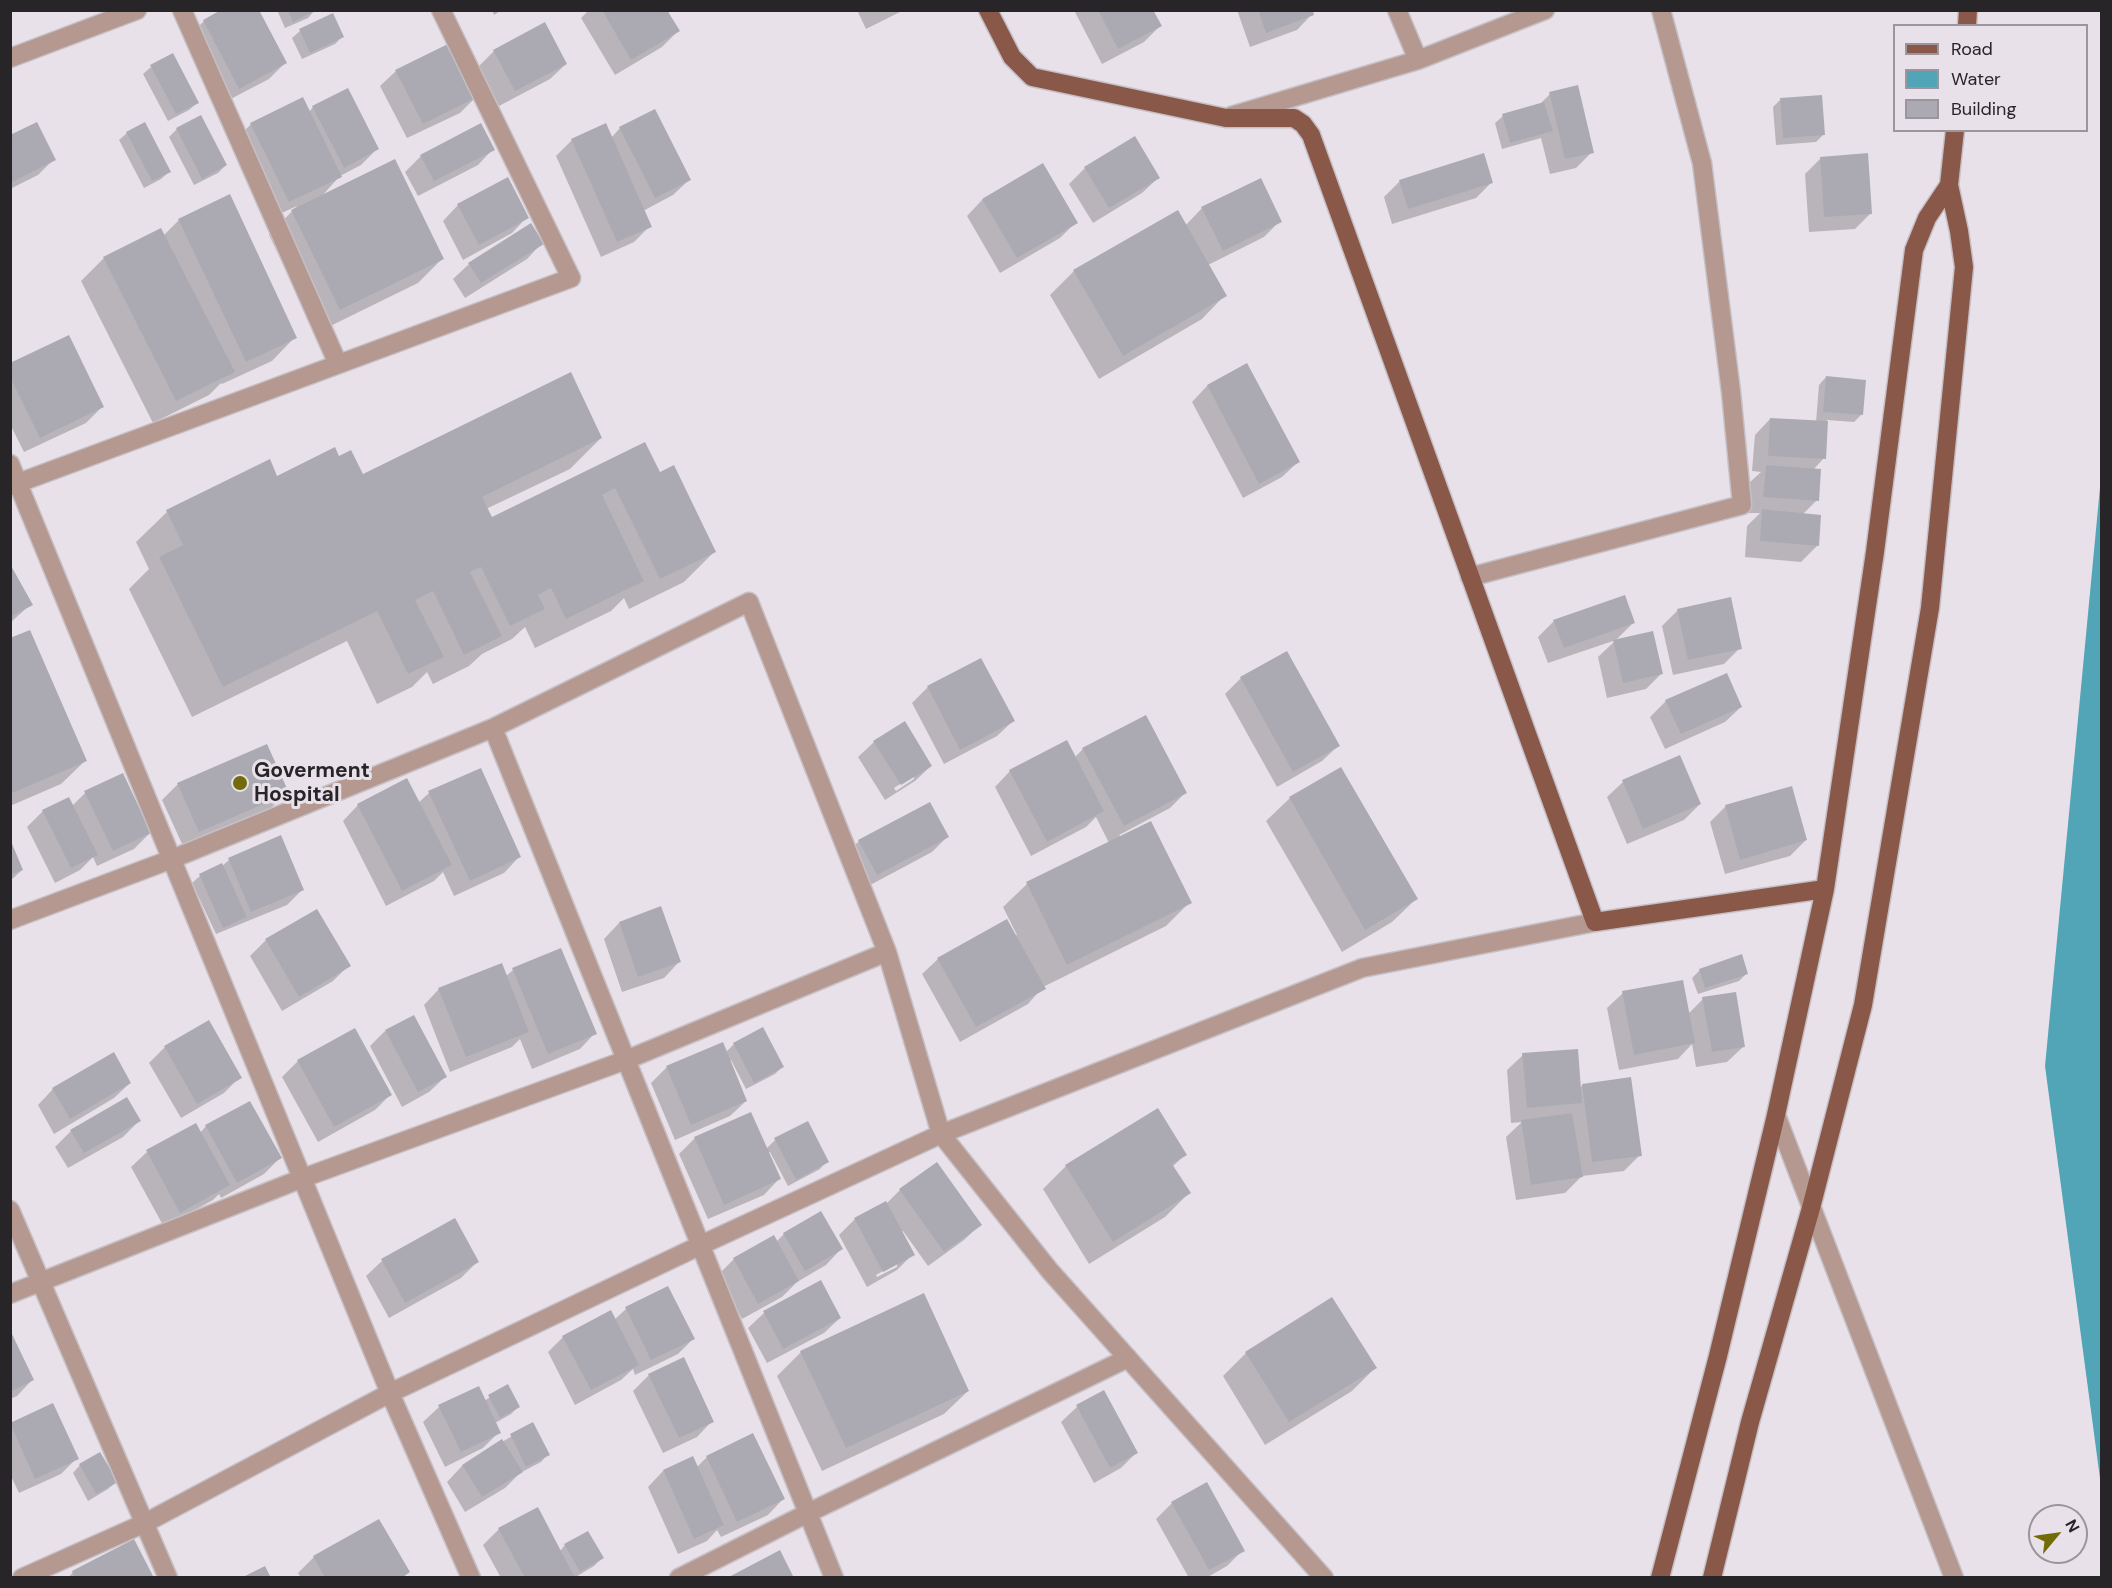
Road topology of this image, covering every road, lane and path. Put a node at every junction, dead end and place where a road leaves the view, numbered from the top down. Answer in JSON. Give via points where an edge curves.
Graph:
{"nodes":[{"id":1,"x":137,"y":10,"type":"edge"},
{"id":2,"x":182,"y":10,"type":"edge"},
{"id":3,"x":441,"y":10,"type":"edge"},
{"id":4,"x":988,"y":10,"type":"edge"},
{"id":5,"x":1397,"y":10,"type":"edge"},
{"id":6,"x":1545,"y":10,"type":"edge"},
{"id":7,"x":1661,"y":10,"type":"edge"},
{"id":8,"x":10,"y":58,"type":"edge"},
{"id":9,"x":1418,"y":60,"type":"junction"},
{"id":10,"x":1226,"y":118,"type":"junction"},
{"id":11,"x":1955,"y":132,"type":"edge"},
{"id":12,"x":1949,"y":185,"type":"junction"},
{"id":13,"x":338,"y":364,"type":"junction"},
{"id":14,"x":10,"y":464,"type":"edge"},
{"id":15,"x":15,"y":485,"type":"edge"},
{"id":16,"x":1470,"y":577,"type":"junction"},
{"id":17,"x":493,"y":728,"type":"junction"},
{"id":18,"x":172,"y":859,"type":"junction"},
{"id":19,"x":1825,"y":889,"type":"junction"},
{"id":20,"x":10,"y":920,"type":"edge"},
{"id":21,"x":1595,"y":922,"type":"junction"},
{"id":22,"x":886,"y":952,"type":"junction"},
{"id":23,"x":626,"y":1060,"type":"junction"},
{"id":24,"x":1776,"y":1115,"type":"junction"},
{"id":25,"x":941,"y":1134,"type":"junction"},
{"id":26,"x":303,"y":1178,"type":"junction"},
{"id":27,"x":1811,"y":1208,"type":"junction"},
{"id":28,"x":10,"y":1210,"type":"edge"},
{"id":29,"x":701,"y":1245,"type":"junction"},
{"id":30,"x":41,"y":1281,"type":"junction"},
{"id":31,"x":10,"y":1294,"type":"edge"},
{"id":32,"x":1128,"y":1358,"type":"junction"},
{"id":33,"x":390,"y":1393,"type":"junction"},
{"id":34,"x":808,"y":1513,"type":"junction"},
{"id":35,"x":145,"y":1523,"type":"junction"},
{"id":36,"x":22,"y":1578,"type":"edge"},
{"id":37,"x":168,"y":1578,"type":"edge"},
{"id":38,"x":471,"y":1578,"type":"edge"},
{"id":39,"x":679,"y":1578,"type":"edge"},
{"id":40,"x":834,"y":1578,"type":"edge"},
{"id":41,"x":1324,"y":1578,"type":"edge"},
{"id":42,"x":1660,"y":1578,"type":"edge"},
{"id":43,"x":1712,"y":1578,"type":"edge"},
{"id":44,"x":1954,"y":1578,"type":"edge"}],
"edges":[{"from":1,"to":8,"type":"street"},
{"from":2,"to":13,"type":"street"},
{"from":3,"to":13,"type":"street","via":[[571,278]]},
{"from":4,"to":10,"type":"main road","via":[[1012,57],[1032,77]]},
{"from":5,"to":9,"type":"street"},
{"from":6,"to":9,"type":"street"},
{"from":7,"to":16,"type":"street","via":[[1702,163],[1742,505]]},
{"from":9,"to":10,"type":"street"},
{"from":10,"to":16,"type":"main road","via":[[1294,118],[1311,135]]},
{"from":11,"to":12,"type":"main road"},
{"from":12,"to":19,"type":"main road","via":[[1927,218],[1914,250],[1875,552]]},
{"from":12,"to":27,"type":"main road","via":[[1964,267],[1930,608],[1863,1005]]},
{"from":13,"to":15,"type":"street"},
{"from":14,"to":15,"type":"street"},
{"from":15,"to":18,"type":"street"},
{"from":16,"to":21,"type":"main road"},
{"from":17,"to":18,"type":"street"},
{"from":17,"to":22,"type":"street","via":[[749,602]]},
{"from":17,"to":23,"type":"street"},
{"from":18,"to":20,"type":"street"},
{"from":18,"to":26,"type":"street"},
{"from":19,"to":21,"type":"main road"},
{"from":19,"to":24,"type":"main road"},
{"from":21,"to":25,"type":"street","via":[[1362,968]]},
{"from":22,"to":23,"type":"street"},
{"from":22,"to":25,"type":"street"},
{"from":23,"to":26,"type":"street"},
{"from":23,"to":29,"type":"street"},
{"from":24,"to":27,"type":"street"},
{"from":24,"to":42,"type":"main road"},
{"from":25,"to":29,"type":"street"},
{"from":25,"to":32,"type":"street","via":[[1050,1271]]},
{"from":26,"to":30,"type":"street"},
{"from":26,"to":33,"type":"street"},
{"from":27,"to":43,"type":"main road","via":[[1750,1422]]},
{"from":27,"to":44,"type":"street"},
{"from":28,"to":30,"type":"street"},
{"from":29,"to":33,"type":"street"},
{"from":29,"to":34,"type":"street"},
{"from":30,"to":31,"type":"street"},
{"from":30,"to":35,"type":"street"},
{"from":32,"to":34,"type":"street"},
{"from":32,"to":41,"type":"street"},
{"from":33,"to":35,"type":"street"},
{"from":33,"to":38,"type":"street"},
{"from":34,"to":39,"type":"street"},
{"from":34,"to":40,"type":"street"},
{"from":35,"to":36,"type":"street"},
{"from":35,"to":37,"type":"street"}]}
